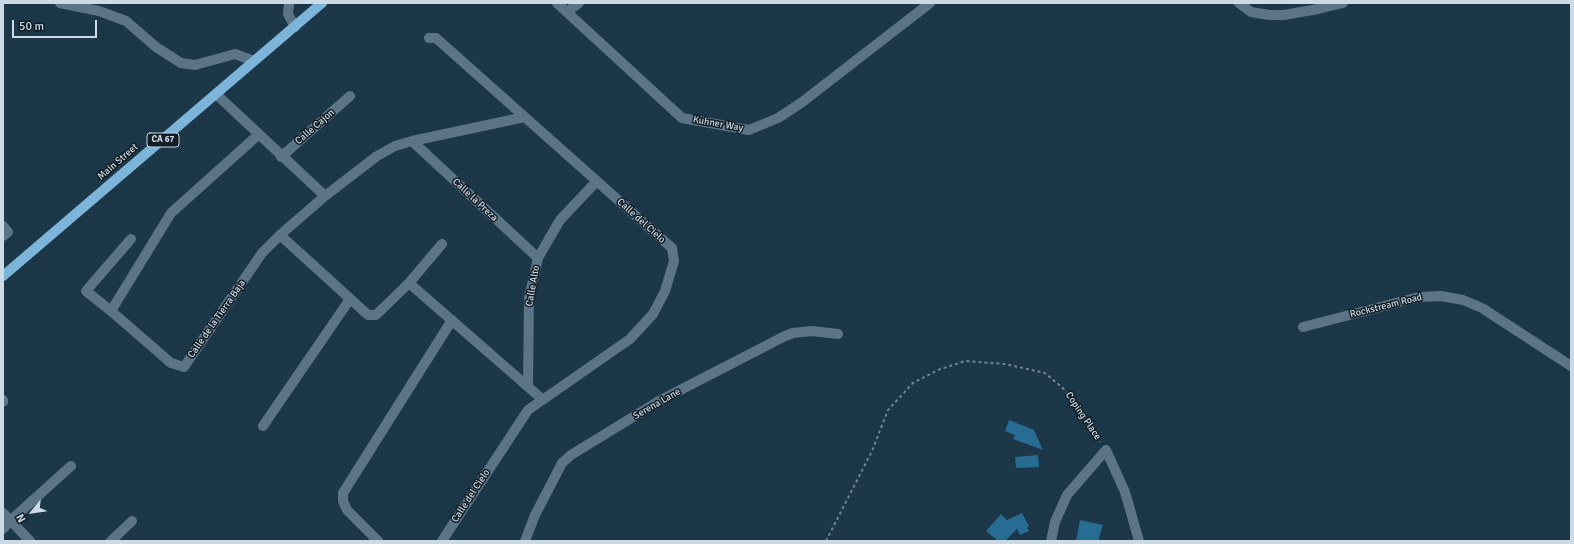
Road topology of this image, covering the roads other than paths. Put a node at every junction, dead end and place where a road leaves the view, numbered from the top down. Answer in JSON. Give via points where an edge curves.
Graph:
{"nodes":[{"id":1,"x":60,"y":3,"type":"edge"},
{"id":2,"x":289,"y":3,"type":"edge"},
{"id":3,"x":322,"y":3,"type":"edge"},
{"id":4,"x":557,"y":3,"type":"edge"},
{"id":5,"x":579,"y":3,"type":"edge"},
{"id":6,"x":930,"y":3,"type":"edge"},
{"id":7,"x":1239,"y":3,"type":"edge"},
{"id":8,"x":1307,"y":3,"type":"edge"},
{"id":9,"x":1343,"y":3,"type":"edge"},
{"id":10,"x":567,"y":12,"type":"junction"},
{"id":11,"x":1284,"y":15,"type":"junction"},
{"id":12,"x":294,"y":27,"type":"junction"},
{"id":13,"x":429,"y":38,"type":"dead end"},
{"id":14,"x":254,"y":62,"type":"junction"},
{"id":15,"x":216,"y":94,"type":"junction"},
{"id":16,"x":350,"y":96,"type":"dead end"},
{"id":17,"x":525,"y":117,"type":"junction"},
{"id":18,"x":258,"y":134,"type":"junction"},
{"id":19,"x":412,"y":141,"type":"junction"},
{"id":20,"x":281,"y":157,"type":"junction"},
{"id":21,"x":597,"y":181,"type":"junction"},
{"id":22,"x":325,"y":196,"type":"junction"},
{"id":23,"x":3,"y":226,"type":"edge"},
{"id":24,"x":280,"y":235,"type":"junction"},
{"id":25,"x":3,"y":236,"type":"edge"},
{"id":26,"x":131,"y":239,"type":"dead end"},
{"id":27,"x":442,"y":244,"type":"dead end"},
{"id":28,"x":538,"y":258,"type":"junction"},
{"id":29,"x":3,"y":276,"type":"edge"},
{"id":30,"x":409,"y":283,"type":"junction"},
{"id":31,"x":350,"y":299,"type":"junction"},
{"id":32,"x":111,"y":311,"type":"junction"},
{"id":33,"x":452,"y":320,"type":"junction"},
{"id":34,"x":1303,"y":327,"type":"dead end"},
{"id":35,"x":838,"y":334,"type":"dead end"},
{"id":36,"x":1571,"y":366,"type":"edge"},
{"id":37,"x":528,"y":387,"type":"junction"},
{"id":38,"x":542,"y":399,"type":"junction"},
{"id":39,"x":263,"y":426,"type":"dead end"},
{"id":40,"x":71,"y":466,"type":"dead end"},
{"id":41,"x":6,"y":517,"type":"edge"},
{"id":42,"x":132,"y":521,"type":"dead end"},
{"id":43,"x":3,"y":530,"type":"edge"},
{"id":44,"x":30,"y":541,"type":"edge"},
{"id":45,"x":111,"y":541,"type":"edge"},
{"id":46,"x":378,"y":541,"type":"edge"},
{"id":47,"x":442,"y":541,"type":"edge"},
{"id":48,"x":525,"y":541,"type":"edge"},
{"id":49,"x":1051,"y":541,"type":"edge"},
{"id":50,"x":1139,"y":541,"type":"edge"}],
"edges":[{"from":1,"to":14,"type":"street","via":[[98,11],[126,21],[156,47],[181,63],[196,64],[235,54]]},
{"from":2,"to":12,"type":"street","via":[[288,14]]},
{"from":3,"to":12,"type":"main road","name":"Main Street","number":"CA 67"},
{"from":4,"to":10,"type":"street","name":"Kuhner Way"},
{"from":5,"to":10,"type":"street"},
{"from":6,"to":10,"type":"street","name":"Kuhner Way","via":[[801,103],[778,118],[749,130],[682,118]]},
{"from":7,"to":11,"type":"street","via":[[1251,12]]},
{"from":8,"to":11,"type":"street"},
{"from":9,"to":11,"type":"street"},
{"from":12,"to":14,"type":"main road","name":"Main Street","number":"CA 67"},
{"from":13,"to":17,"type":"street","name":"Calle del Cielo","via":[[436,38]]},
{"from":14,"to":15,"type":"main road","name":"Main Street","number":"CA 67"},
{"from":15,"to":18,"type":"street"},
{"from":15,"to":29,"type":"main road","name":"Main Street","number":"CA 67"},
{"from":16,"to":20,"type":"street","name":"Calle Cajon"},
{"from":17,"to":19,"type":"street","name":"Calle de la Tierra Baja"},
{"from":17,"to":21,"type":"street","name":"Calle del Cielo"},
{"from":18,"to":20,"type":"street"},
{"from":18,"to":32,"type":"street","via":[[171,213]]},
{"from":19,"to":22,"type":"street","name":"Calle de la Tierra Baja","via":[[395,146],[377,156]]},
{"from":19,"to":28,"type":"street","name":"Calle la Preza"},
{"from":20,"to":22,"type":"street"},
{"from":21,"to":28,"type":"street","name":"Calle Alto","via":[[560,220]]},
{"from":21,"to":38,"type":"street","name":"Calle del Cielo","via":[[672,248],[674,261],[665,291],[653,314],[630,339]]},
{"from":22,"to":24,"type":"street","name":"Calle de la Tierra Baja"},
{"from":23,"to":25,"type":"street","via":[[8,232]]},
{"from":24,"to":31,"type":"street"},
{"from":24,"to":32,"type":"street","name":"Calle de la Tierra Baja","via":[[262,253],[184,367],[171,363]]},
{"from":26,"to":32,"type":"street","via":[[86,291]]},
{"from":27,"to":30,"type":"street"},
{"from":28,"to":37,"type":"street","name":"Calle Alto","via":[[529,298]]},
{"from":30,"to":31,"type":"street","via":[[376,315],[368,315]]},
{"from":30,"to":33,"type":"street"},
{"from":31,"to":39,"type":"street"},
{"from":33,"to":37,"type":"street"},
{"from":33,"to":46,"type":"street","via":[[343,493],[347,510]]},
{"from":34,"to":36,"type":"street","name":"Rockstream Road","via":[[1419,297],[1441,296],[1463,300],[1482,308]]},
{"from":35,"to":48,"type":"street","name":"Serena Lane","via":[[812,331],[783,337],[659,401],[571,455],[562,463]]},
{"from":37,"to":38,"type":"street"},
{"from":38,"to":47,"type":"street","name":"Calle del Cielo","via":[[528,410]]},
{"from":40,"to":41,"type":"street"},
{"from":41,"to":43,"type":"street"},
{"from":41,"to":44,"type":"street"},
{"from":42,"to":45,"type":"street"},
{"from":49,"to":50,"type":"street","name":"Coping Place","via":[[1055,522],[1067,495],[1106,450],[1126,492]]}]}
